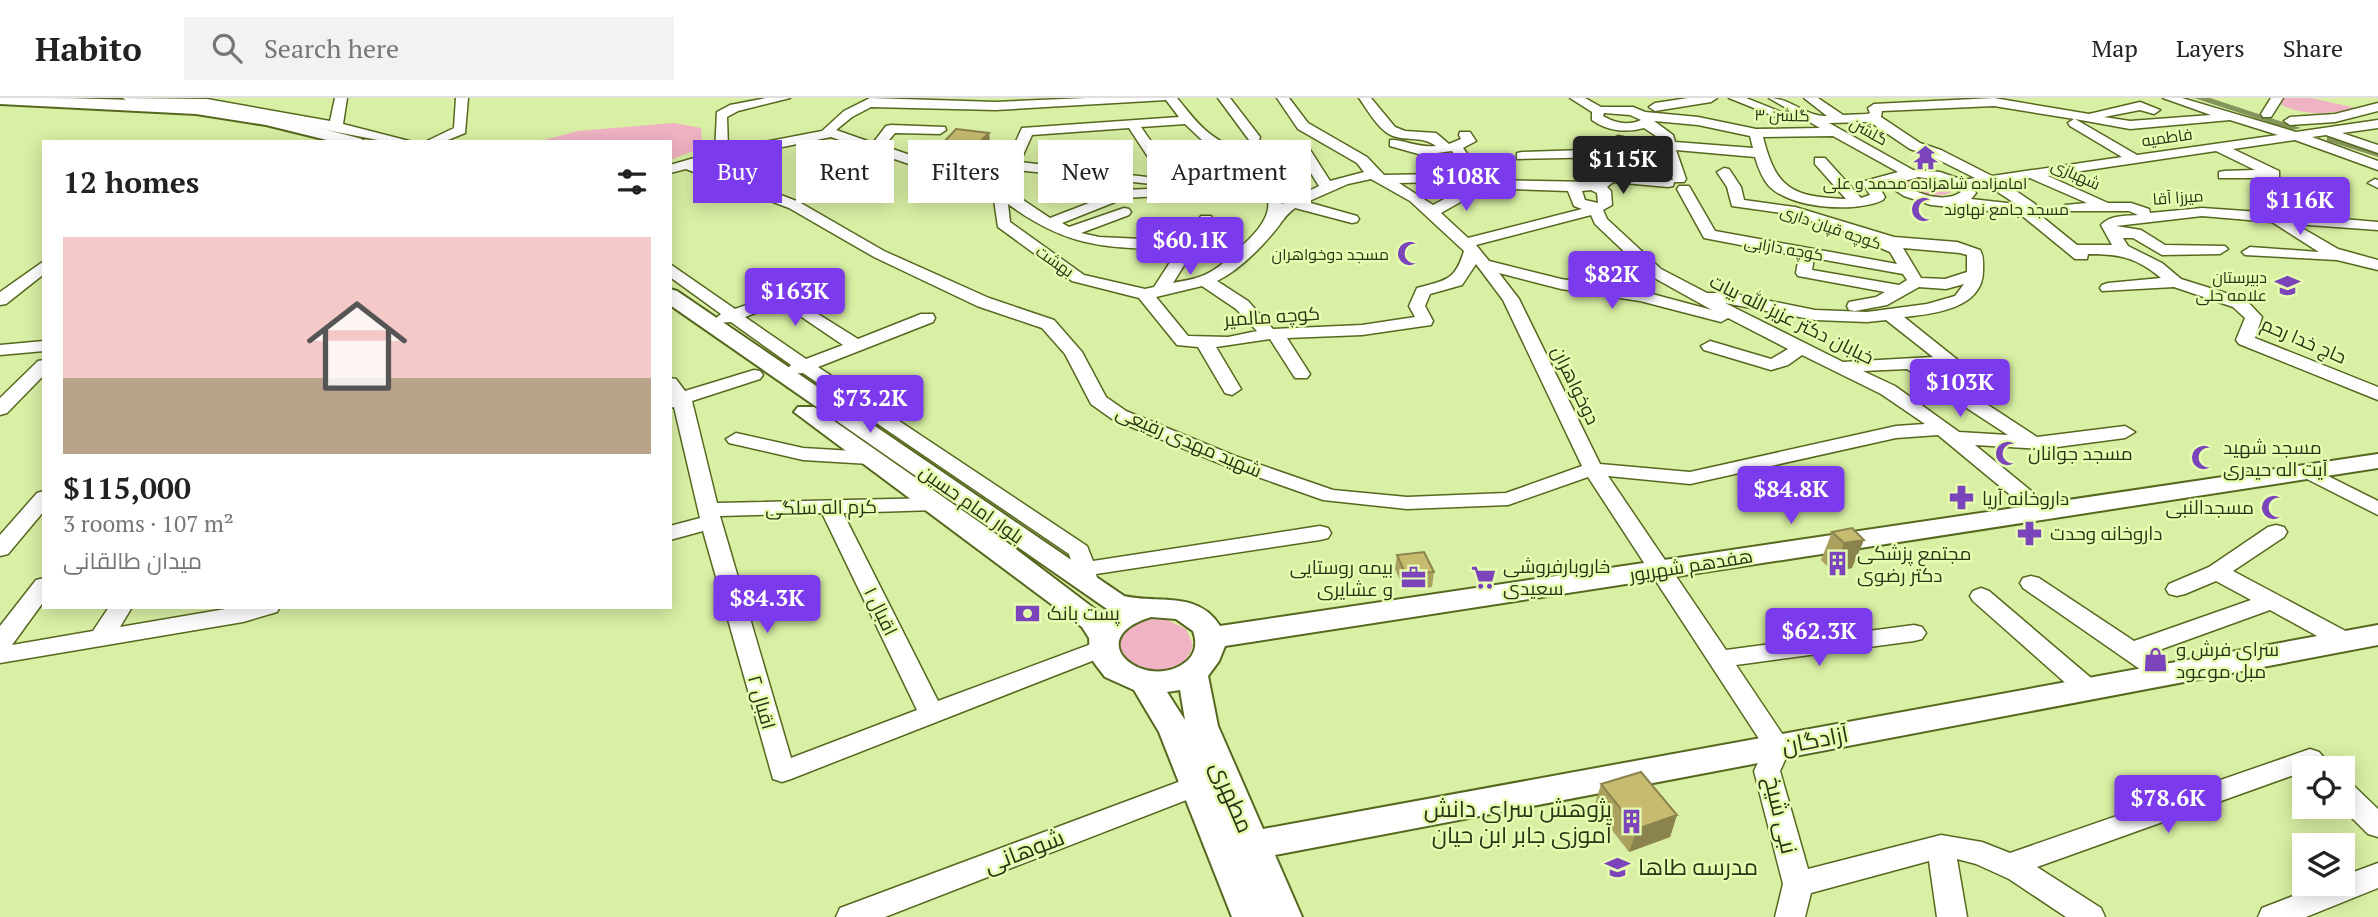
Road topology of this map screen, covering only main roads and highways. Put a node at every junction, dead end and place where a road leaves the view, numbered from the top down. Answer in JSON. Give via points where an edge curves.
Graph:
{"nodes":[{"id":1,"x":0,"y":99,"type":"edge"},
{"id":2,"x":0,"y":106,"type":"edge"},
{"id":3,"x":303,"y":140,"type":"edge"},
{"id":4,"x":348,"y":140,"type":"edge"},
{"id":5,"x":672,"y":296,"type":"edge"},
{"id":6,"x":672,"y":317,"type":"edge"},
{"id":7,"x":2378,"y":461,"type":"edge"},
{"id":8,"x":1138,"y":609,"type":"junction"},
{"id":9,"x":2378,"y":635,"type":"edge"},
{"id":10,"x":1211,"y":638,"type":"junction"},
{"id":11,"x":1103,"y":642,"type":"junction"},
{"id":12,"x":1192,"y":673,"type":"junction"},
{"id":13,"x":1145,"y":682,"type":"junction"},
{"id":14,"x":1253,"y":845,"type":"junction"},
{"id":15,"x":1251,"y":917,"type":"edge"},
{"id":16,"x":1283,"y":917,"type":"edge"}],
"edges":[{"from":1,"to":4,"type":"main road","via":[[196,109]]},
{"from":2,"to":3,"type":"main road","via":[[183,116]]},
{"from":5,"to":8,"type":"main road","name":"بلوار امام حسین","via":[[722,319],[1086,577],[1114,603]]},
{"from":6,"to":11,"type":"main road","name":"بلوار امام حسین","via":[[1092,620]]},
{"from":7,"to":10,"type":"main road","name":"هفدهم شهریور"},
{"from":8,"to":10,"type":"main road","via":[[1183,611],[1206,627]]},
{"from":8,"to":11,"type":"main road","via":[[1121,617]]},
{"from":9,"to":14,"type":"main road","name":"آزادگان"},
{"from":10,"to":12,"type":"main road","via":[[1206,661]]},
{"from":11,"to":13,"type":"main road","via":[[1106,660],[1115,670]]},
{"from":12,"to":13,"type":"main road"},
{"from":12,"to":14,"type":"main road","name":"مطهری","via":[[1202,726]]},
{"from":13,"to":15,"type":"main road","name":"مطهری","via":[[1175,731]]},
{"from":14,"to":16,"type":"main road","name":"مطهری"}]}
